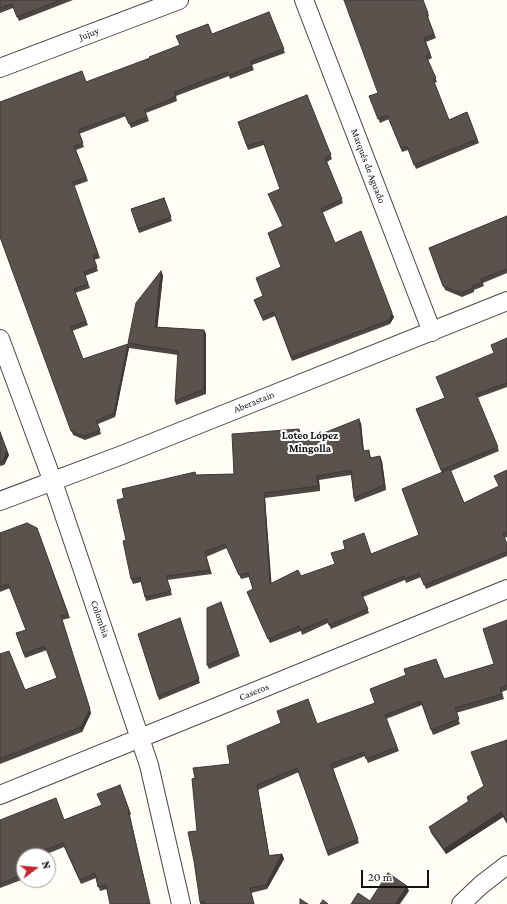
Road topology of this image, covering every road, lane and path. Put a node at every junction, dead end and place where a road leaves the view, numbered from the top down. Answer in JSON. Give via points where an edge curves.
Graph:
{"nodes":[{"id":1,"x":179,"y":0,"type":"edge"},
{"id":2,"x":304,"y":0,"type":"edge"},
{"id":3,"x":0,"y":68,"type":"edge"},
{"id":4,"x":507,"y":301,"type":"edge"},
{"id":5,"x":432,"y":332,"type":"junction"},
{"id":6,"x":0,"y":339,"type":"edge"},
{"id":7,"x":53,"y":482,"type":"junction"},
{"id":8,"x":0,"y":501,"type":"edge"},
{"id":9,"x":507,"y":589,"type":"edge"},
{"id":10,"x":140,"y":738,"type":"junction"},
{"id":11,"x":0,"y":795,"type":"edge"},
{"id":12,"x":507,"y":865,"type":"edge"},
{"id":13,"x":181,"y":904,"type":"edge"},
{"id":14,"x":461,"y":904,"type":"edge"}],
"edges":[{"from":1,"to":3,"type":"street","name":"Jujuy"},
{"from":2,"to":5,"type":"street","name":"Marqués de Aguado"},
{"from":4,"to":5,"type":"street","name":"Aberastain"},
{"from":5,"to":7,"type":"street","name":"Aberastain"},
{"from":6,"to":7,"type":"street","name":"Colombia"},
{"from":7,"to":8,"type":"street","name":"Aberastain"},
{"from":7,"to":10,"type":"street","name":"Colombia"},
{"from":9,"to":10,"type":"street","name":"Caseros"},
{"from":10,"to":11,"type":"street","name":"Caseros"},
{"from":10,"to":13,"type":"street","name":"Colombia","via":[[149,765]]},
{"from":12,"to":14,"type":"street"}]}
